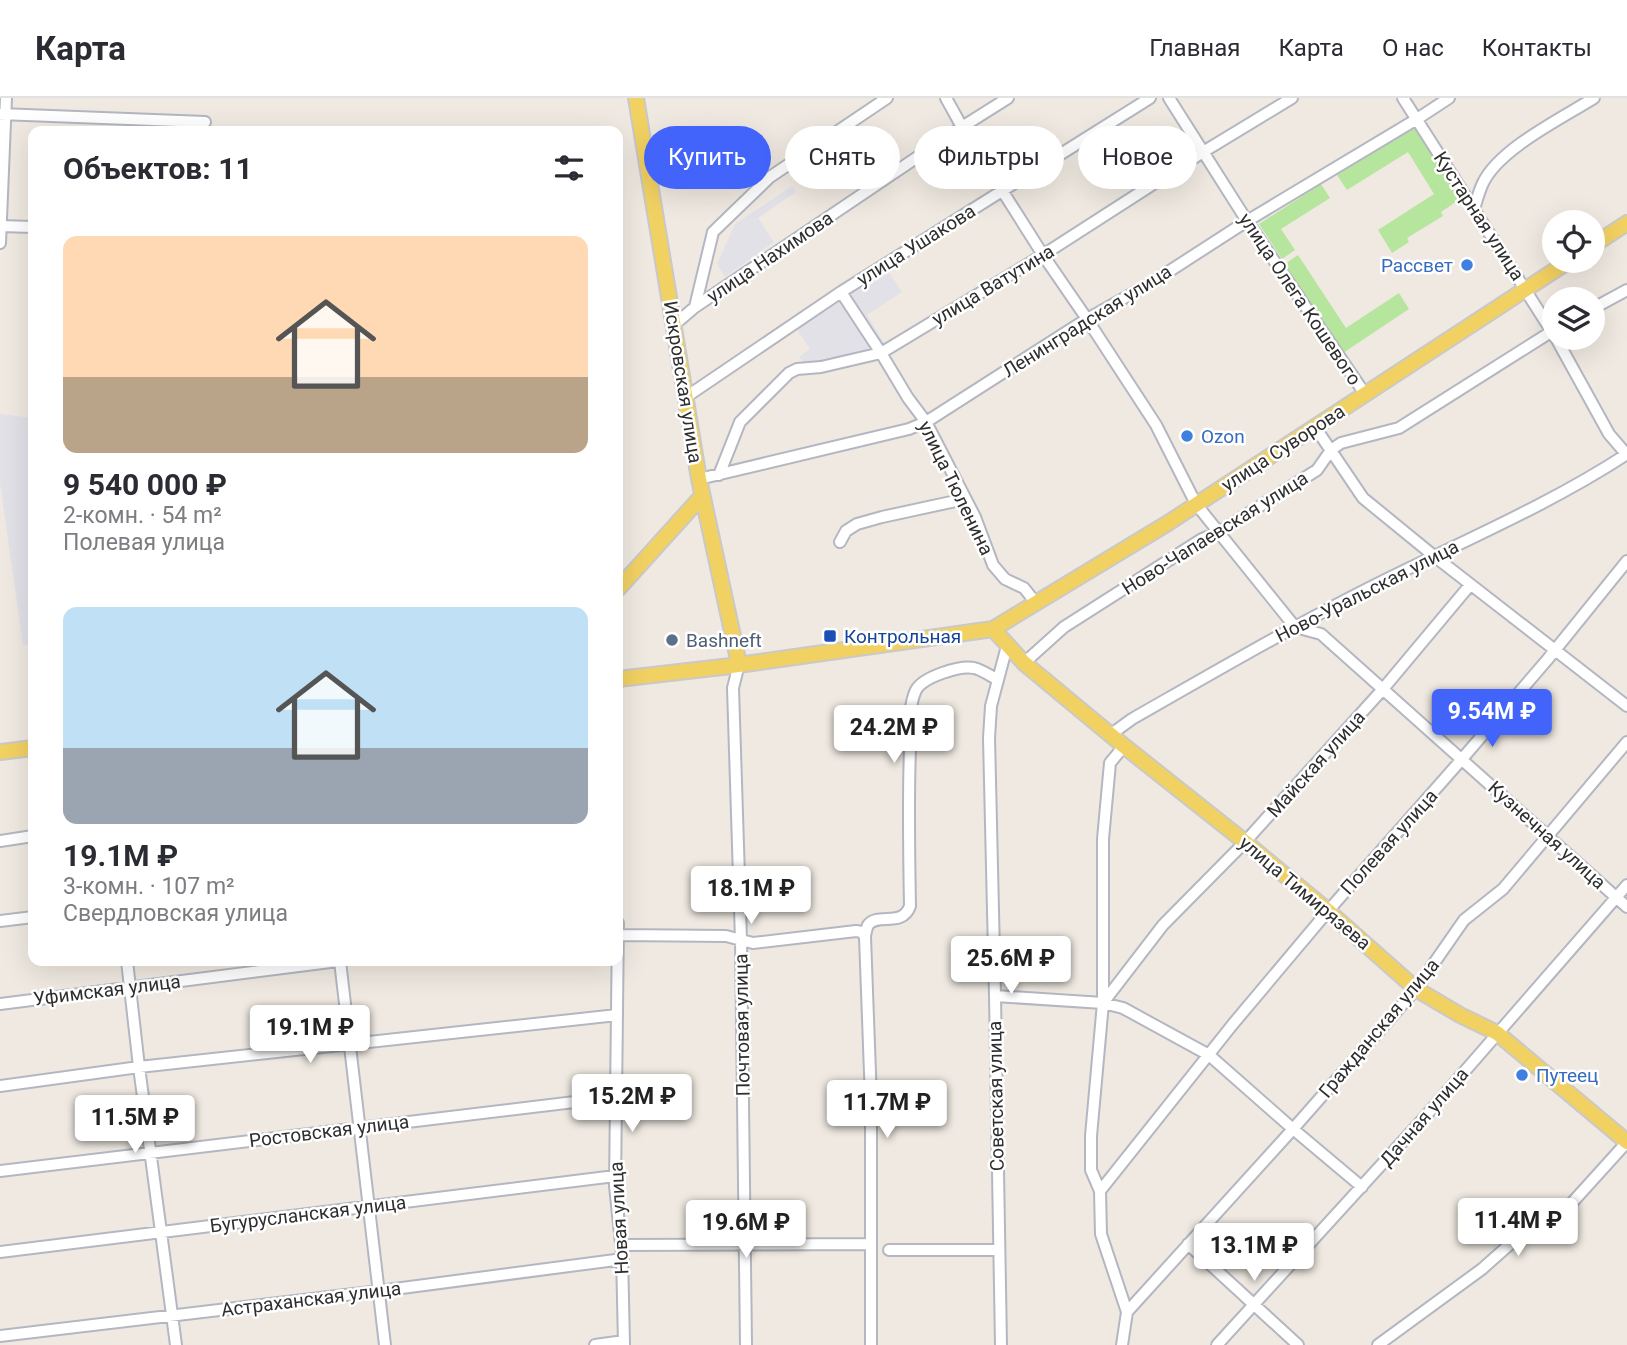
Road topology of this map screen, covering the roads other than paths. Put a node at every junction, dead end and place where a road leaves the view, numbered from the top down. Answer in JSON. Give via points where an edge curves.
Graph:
{"nodes":[{"id":1,"x":6,"y":98,"type":"edge"},
{"id":2,"x":636,"y":98,"type":"edge"},
{"id":3,"x":887,"y":98,"type":"edge"},
{"id":4,"x":946,"y":98,"type":"edge"},
{"id":5,"x":1008,"y":98,"type":"edge"},
{"id":6,"x":1150,"y":98,"type":"edge"},
{"id":7,"x":1168,"y":98,"type":"edge"},
{"id":8,"x":1292,"y":98,"type":"edge"},
{"id":9,"x":1403,"y":98,"type":"edge"},
{"id":10,"x":1448,"y":98,"type":"edge"},
{"id":11,"x":1594,"y":98,"type":"edge"},
{"id":12,"x":3,"y":114,"type":"edge"},
{"id":13,"x":1417,"y":119,"type":"junction"},
{"id":14,"x":205,"y":122,"type":"dead end"},
{"id":15,"x":961,"y":126,"type":"edge"},
{"id":16,"x":964,"y":126,"type":"edge"},
{"id":17,"x":1203,"y":152,"type":"junction"},
{"id":18,"x":914,"y":159,"type":"edge"},
{"id":19,"x":1002,"y":191,"type":"junction"},
{"id":20,"x":1474,"y":209,"type":"junction"},
{"id":21,"x":1247,"y":221,"type":"junction"},
{"id":22,"x":1627,"y":223,"type":"edge"},
{"id":23,"x":0,"y":226,"type":"edge"},
{"id":24,"x":28,"y":227,"type":"edge"},
{"id":25,"x":1605,"y":237,"type":"edge"},
{"id":26,"x":0,"y":243,"type":"edge"},
{"id":27,"x":1043,"y":255,"type":"junction"},
{"id":28,"x":1551,"y":273,"type":"edge"},
{"id":29,"x":1526,"y":289,"type":"junction"},
{"id":30,"x":1627,"y":290,"type":"edge"},
{"id":31,"x":841,"y":292,"type":"junction"},
{"id":32,"x":1605,"y":302,"type":"edge"},
{"id":33,"x":695,"y":307,"type":"junction"},
{"id":34,"x":1542,"y":315,"type":"edge"},
{"id":35,"x":1087,"y":319,"type":"junction"},
{"id":36,"x":674,"y":326,"type":"junction"},
{"id":37,"x":1542,"y":341,"type":"edge"},
{"id":38,"x":1563,"y":350,"type":"edge"},
{"id":39,"x":881,"y":353,"type":"junction"},
{"id":40,"x":1365,"y":394,"type":"junction"},
{"id":41,"x":686,"y":397,"type":"junction"},
{"id":42,"x":926,"y":422,"type":"junction"},
{"id":43,"x":1315,"y":426,"type":"junction"},
{"id":44,"x":1331,"y":450,"type":"junction"},
{"id":45,"x":1627,"y":454,"type":"edge"},
{"id":46,"x":719,"y":475,"type":"junction"},
{"id":47,"x":699,"y":479,"type":"junction"},
{"id":48,"x":702,"y":496,"type":"junction"},
{"id":49,"x":965,"y":499,"type":"junction"},
{"id":50,"x":1196,"y":504,"type":"junction"},
{"id":51,"x":1219,"y":532,"type":"junction"},
{"id":52,"x":840,"y":542,"type":"dead end"},
{"id":53,"x":1434,"y":556,"type":"junction"},
{"id":54,"x":1627,"y":561,"type":"edge"},
{"id":55,"x":623,"y":583,"type":"edge"},
{"id":56,"x":1470,"y":585,"type":"junction"},
{"id":57,"x":1037,"y":603,"type":"junction"},
{"id":58,"x":1295,"y":627,"type":"junction"},
{"id":59,"x":993,"y":629,"type":"junction"},
{"id":60,"x":1007,"y":646,"type":"junction"},
{"id":61,"x":1555,"y":651,"type":"junction"},
{"id":62,"x":1024,"y":663,"type":"junction"},
{"id":63,"x":739,"y":664,"type":"junction"},
{"id":64,"x":623,"y":678,"type":"edge"},
{"id":65,"x":998,"y":680,"type":"junction"},
{"id":66,"x":1383,"y":690,"type":"junction"},
{"id":67,"x":1627,"y":706,"type":"edge"},
{"id":68,"x":1110,"y":735,"type":"junction"},
{"id":69,"x":1627,"y":742,"type":"edge"},
{"id":70,"x":1124,"y":746,"type":"junction"},
{"id":71,"x":28,"y":749,"type":"edge"},
{"id":72,"x":0,"y":752,"type":"edge"},
{"id":73,"x":1462,"y":760,"type":"junction"},
{"id":74,"x":1549,"y":836,"type":"junction"},
{"id":75,"x":28,"y":837,"type":"edge"},
{"id":76,"x":0,"y":841,"type":"edge"},
{"id":77,"x":1245,"y":842,"type":"junction"},
{"id":78,"x":1627,"y":885,"type":"edge"},
{"id":79,"x":1617,"y":897,"type":"junction"},
{"id":80,"x":1627,"y":907,"type":"edge"},
{"id":81,"x":1328,"y":911,"type":"junction"},
{"id":82,"x":28,"y":918,"type":"edge"},
{"id":83,"x":0,"y":921,"type":"edge"},
{"id":84,"x":623,"y":935,"type":"edge"},
{"id":85,"x":865,"y":937,"type":"junction"},
{"id":86,"x":741,"y":940,"type":"junction"},
{"id":87,"x":128,"y":966,"type":"edge"},
{"id":88,"x":297,"y":966,"type":"edge"},
{"id":89,"x":340,"y":966,"type":"edge"},
{"id":90,"x":618,"y":966,"type":"edge"},
{"id":91,"x":130,"y":986,"type":"junction"},
{"id":92,"x":1416,"y":989,"type":"junction"},
{"id":93,"x":995,"y":996,"type":"junction"},
{"id":94,"x":1103,"y":1003,"type":"junction"},
{"id":95,"x":0,"y":1004,"type":"edge"},
{"id":96,"x":617,"y":1015,"type":"junction"},
{"id":97,"x":1497,"y":1033,"type":"junction"},
{"id":98,"x":350,"y":1045,"type":"junction"},
{"id":99,"x":1209,"y":1055,"type":"junction"},
{"id":100,"x":139,"y":1067,"type":"junction"},
{"id":101,"x":0,"y":1086,"type":"edge"},
{"id":102,"x":616,"y":1097,"type":"junction"},
{"id":103,"x":360,"y":1128,"type":"junction"},
{"id":104,"x":1293,"y":1129,"type":"junction"},
{"id":105,"x":1627,"y":1142,"type":"edge"},
{"id":106,"x":151,"y":1153,"type":"junction"},
{"id":107,"x":0,"y":1171,"type":"edge"},
{"id":108,"x":615,"y":1176,"type":"junction"},
{"id":109,"x":1362,"y":1187,"type":"junction"},
{"id":110,"x":1100,"y":1191,"type":"junction"},
{"id":111,"x":369,"y":1206,"type":"junction"},
{"id":112,"x":160,"y":1233,"type":"junction"},
{"id":113,"x":744,"y":1244,"type":"junction"},
{"id":114,"x":870,"y":1244,"type":"junction"},
{"id":115,"x":1188,"y":1244,"type":"junction"},
{"id":116,"x":621,"y":1245,"type":"junction"},
{"id":117,"x":889,"y":1250,"type":"dead end"},
{"id":118,"x":998,"y":1250,"type":"junction"},
{"id":119,"x":0,"y":1252,"type":"edge"},
{"id":120,"x":622,"y":1259,"type":"junction"},
{"id":121,"x":379,"y":1291,"type":"junction"},
{"id":122,"x":1254,"y":1305,"type":"junction"},
{"id":123,"x":1128,"y":1312,"type":"junction"},
{"id":124,"x":172,"y":1316,"type":"junction"},
{"id":125,"x":0,"y":1336,"type":"edge"},
{"id":126,"x":624,"y":1343,"type":"edge"},
{"id":127,"x":176,"y":1345,"type":"edge"},
{"id":128,"x":385,"y":1345,"type":"edge"},
{"id":129,"x":595,"y":1345,"type":"edge"},
{"id":130,"x":746,"y":1345,"type":"edge"},
{"id":131,"x":871,"y":1345,"type":"edge"},
{"id":132,"x":1000,"y":1345,"type":"edge"},
{"id":133,"x":1122,"y":1345,"type":"edge"},
{"id":134,"x":1217,"y":1345,"type":"edge"},
{"id":135,"x":1298,"y":1345,"type":"edge"},
{"id":136,"x":1378,"y":1345,"type":"edge"}],
"edges":[{"from":1,"to":12,"type":"street"},
{"from":2,"to":36,"type":"main road","name":"Искровская улица"},
{"from":3,"to":33,"type":"street","via":[[770,177],[713,232]]},
{"from":4,"to":15,"type":"street"},
{"from":5,"to":16,"type":"street","name":"улица Нахимова"},
{"from":6,"to":19,"type":"street","name":"улица Ушакова"},
{"from":7,"to":17,"type":"street","name":"улица Олега Кошевого"},
{"from":8,"to":17,"type":"street","name":"улица Ватутина"},
{"from":9,"to":13,"type":"street","name":"Кустарная улица"},
{"from":10,"to":13,"type":"street","name":"Ленинградская улица"},
{"from":11,"to":20,"type":"street","via":[[1502,158],[1483,182]]},
{"from":12,"to":14,"type":"street"},
{"from":12,"to":23,"type":"street"},
{"from":13,"to":20,"type":"street","name":"Кустарная улица"},
{"from":13,"to":21,"type":"street","name":"Ленинградская улица"},
{"from":17,"to":21,"type":"street","name":"улица Олега Кошевого"},
{"from":17,"to":27,"type":"street","name":"улица Ватутина"},
{"from":18,"to":33,"type":"street","name":"улица Нахимова"},
{"from":19,"to":27,"type":"street"},
{"from":19,"to":31,"type":"street","name":"улица Ушакова"},
{"from":20,"to":29,"type":"street","name":"Кустарная улица"},
{"from":21,"to":35,"type":"street","name":"Ленинградская улица"},
{"from":21,"to":40,"type":"street","name":"улица Олега Кошевого"},
{"from":22,"to":25,"type":"main road"},
{"from":23,"to":24,"type":"street"},
{"from":23,"to":26,"type":"street"},
{"from":27,"to":35,"type":"street"},
{"from":27,"to":39,"type":"street","name":"улица Ватутина"},
{"from":28,"to":29,"type":"main road","name":"улица Суворова"},
{"from":29,"to":34,"type":"street","name":"Кустарная улица"},
{"from":29,"to":40,"type":"main road","name":"улица Суворова"},
{"from":30,"to":32,"type":"street"},
{"from":31,"to":39,"type":"street","name":"улица Тюленина"},
{"from":31,"to":41,"type":"street","name":"улица Ушакова"},
{"from":33,"to":36,"type":"street","name":"улица Нахимова"},
{"from":35,"to":42,"type":"street","name":"Ленинградская улица"},
{"from":35,"to":50,"type":"street","via":[[1156,425]]},
{"from":36,"to":41,"type":"main road","name":"Искровская улица"},
{"from":37,"to":44,"type":"street","name":"Ново-Чапаевская улица","via":[[1399,428],[1341,443]]},
{"from":38,"to":45,"type":"street","name":"Кустарная улица","via":[[1609,434]]},
{"from":39,"to":42,"type":"street","name":"улица Тюленина"},
{"from":39,"to":46,"type":"street","name":"улица Ватутина","via":[[789,373],[740,422]]},
{"from":40,"to":43,"type":"main road","name":"улица Суворова"},
{"from":41,"to":47,"type":"main road","name":"Искровская улица"},
{"from":42,"to":46,"type":"street","name":"Ленинградская улица"},
{"from":42,"to":49,"type":"street","name":"улица Тюленина"},
{"from":43,"to":44,"type":"street"},
{"from":43,"to":50,"type":"main road","name":"улица Суворова"},
{"from":44,"to":51,"type":"street","name":"Ново-Чапаевская улица","via":[[1317,470]]},
{"from":44,"to":53,"type":"street","via":[[1363,498]]},
{"from":45,"to":53,"type":"street","name":"Ново-Уральская улица","via":[[1593,476]]},
{"from":46,"to":47,"type":"street","name":"Ленинградская улица"},
{"from":47,"to":48,"type":"main road","name":"Искровская улица"},
{"from":48,"to":55,"type":"main road"},
{"from":48,"to":63,"type":"main road","name":"Искровская улица"},
{"from":49,"to":52,"type":"street","via":[[857,524]]},
{"from":49,"to":57,"type":"street","name":"улица Тюленина","via":[[993,565],[1005,579],[1024,587]]},
{"from":50,"to":51,"type":"street"},
{"from":50,"to":57,"type":"main road","name":"улица Суворова"},
{"from":51,"to":58,"type":"street"},
{"from":51,"to":62,"type":"street","name":"Ново-Чапаевская улица","via":[[1064,627]]},
{"from":53,"to":56,"type":"street"},
{"from":53,"to":58,"type":"street","name":"Ново-Уральская улица"},
{"from":54,"to":61,"type":"street","name":"Полевая улица"},
{"from":56,"to":61,"type":"street"},
{"from":56,"to":66,"type":"street","name":"Майская улица"},
{"from":57,"to":59,"type":"main road","name":"улица Суворова"},
{"from":58,"to":66,"type":"street","name":"Кузнечная улица","via":[[1321,634]]},
{"from":58,"to":68,"type":"street","name":"Ново-Уральская улица"},
{"from":59,"to":60,"type":"main road","name":"улица Тимирязева"},
{"from":59,"to":63,"type":"main road"},
{"from":60,"to":62,"type":"main road","name":"улица Тимирязева"},
{"from":60,"to":65,"type":"street","name":"Советская улица"},
{"from":61,"to":67,"type":"street"},
{"from":61,"to":73,"type":"street","name":"Полевая улица"},
{"from":62,"to":68,"type":"main road","name":"улица Тимирязева"},
{"from":63,"to":64,"type":"main road"},
{"from":63,"to":86,"type":"street","name":"Почтовая улица","via":[[733,688]]},
{"from":65,"to":85,"type":"street","via":[[965,668],[925,680],[916,690],[911,713],[910,906],[903,916],[873,921]]},
{"from":65,"to":93,"type":"street","name":"Советская улица","via":[[989,738]]},
{"from":66,"to":73,"type":"street","name":"Кузнечная улица"},
{"from":66,"to":77,"type":"street","name":"Майская улица"},
{"from":68,"to":70,"type":"main road","name":"улица Тимирязева"},
{"from":69,"to":74,"type":"street","name":"Гражданская улица"},
{"from":70,"to":77,"type":"main road","name":"улица Тимирязева"},
{"from":70,"to":94,"type":"street","via":[[1111,763],[1103,839]]},
{"from":71,"to":72,"type":"main road"},
{"from":73,"to":74,"type":"street","name":"Кузнечная улица"},
{"from":73,"to":81,"type":"street","name":"Полевая улица"},
{"from":74,"to":79,"type":"street","name":"Кузнечная улица"},
{"from":74,"to":92,"type":"street","name":"Гражданская улица","via":[[1503,889],[1464,920]]},
{"from":75,"to":76,"type":"street"},
{"from":77,"to":81,"type":"main road","name":"улица Тимирязева"},
{"from":77,"to":94,"type":"street","name":"Майская улица","via":[[1163,925]]},
{"from":78,"to":79,"type":"street","name":"Дачная улица"},
{"from":79,"to":80,"type":"street","name":"Кузнечная улица"},
{"from":79,"to":97,"type":"street","name":"Дачная улица"},
{"from":81,"to":92,"type":"main road","name":"улица Тимирязева"},
{"from":81,"to":99,"type":"street","name":"Полевая улица"},
{"from":82,"to":83,"type":"street"},
{"from":84,"to":86,"type":"street"},
{"from":85,"to":86,"type":"street","via":[[856,931],[753,943]]},
{"from":85,"to":114,"type":"street"},
{"from":86,"to":113,"type":"street","name":"Почтовая улица"},
{"from":87,"to":91,"type":"street"},
{"from":88,"to":91,"type":"street","name":"Уфимская улица"},
{"from":89,"to":98,"type":"street"},
{"from":90,"to":96,"type":"street","name":"Новая улица"},
{"from":91,"to":95,"type":"street","name":"Уфимская улица"},
{"from":91,"to":100,"type":"street"},
{"from":92,"to":97,"type":"main road","name":"улица Тимирязева"},
{"from":92,"to":104,"type":"street","name":"Гражданская улица"},
{"from":93,"to":94,"type":"street"},
{"from":93,"to":118,"type":"street","name":"Советская улица"},
{"from":94,"to":99,"type":"street","via":[[1123,1008]]},
{"from":94,"to":110,"type":"street","via":[[1091,1136],[1091,1170]]},
{"from":96,"to":98,"type":"street"},
{"from":96,"to":102,"type":"street","name":"Новая улица"},
{"from":97,"to":105,"type":"main road","name":"улица Тимирязева"},
{"from":97,"to":109,"type":"street","name":"Дачная улица"},
{"from":98,"to":100,"type":"street"},
{"from":98,"to":103,"type":"street"},
{"from":99,"to":104,"type":"street"},
{"from":99,"to":110,"type":"street","name":"Полевая улица"},
{"from":100,"to":101,"type":"street"},
{"from":100,"to":106,"type":"street"},
{"from":102,"to":103,"type":"street","name":"Ростовская улица"},
{"from":102,"to":108,"type":"street","name":"Новая улица"},
{"from":103,"to":106,"type":"street","name":"Ростовская улица"},
{"from":103,"to":111,"type":"street"},
{"from":104,"to":109,"type":"street"},
{"from":104,"to":115,"type":"street","name":"Гражданская улица"},
{"from":105,"to":136,"type":"street","via":[[1538,1235],[1518,1237]]},
{"from":106,"to":107,"type":"street","name":"Ростовская улица"},
{"from":106,"to":112,"type":"street"},
{"from":108,"to":111,"type":"street","name":"Бугурусланская улица"},
{"from":108,"to":116,"type":"street","name":"Новая улица"},
{"from":109,"to":122,"type":"street","name":"Дачная улица"},
{"from":110,"to":123,"type":"street","via":[[1101,1234]]},
{"from":111,"to":112,"type":"street","name":"Бугурусланская улица"},
{"from":111,"to":121,"type":"street"},
{"from":112,"to":119,"type":"street","name":"Бугурусланская улица"},
{"from":112,"to":124,"type":"street"},
{"from":113,"to":114,"type":"street"},
{"from":113,"to":116,"type":"street"},
{"from":113,"to":130,"type":"street","name":"Почтовая улица"},
{"from":114,"to":131,"type":"street"},
{"from":115,"to":122,"type":"street"},
{"from":115,"to":123,"type":"street","name":"Гражданская улица"},
{"from":116,"to":120,"type":"street","name":"Новая улица"},
{"from":117,"to":118,"type":"street"},
{"from":118,"to":132,"type":"street","name":"Советская улица"},
{"from":120,"to":121,"type":"street","name":"Астраханская улица"},
{"from":120,"to":126,"type":"street","name":"Новая улица"},
{"from":121,"to":124,"type":"street","name":"Астраханская улица"},
{"from":121,"to":128,"type":"street"},
{"from":122,"to":134,"type":"street","name":"Дачная улица"},
{"from":122,"to":135,"type":"street"},
{"from":123,"to":133,"type":"street"},
{"from":124,"to":125,"type":"street","name":"Астраханская улица"},
{"from":124,"to":127,"type":"street"},
{"from":126,"to":129,"type":"street"}]}
